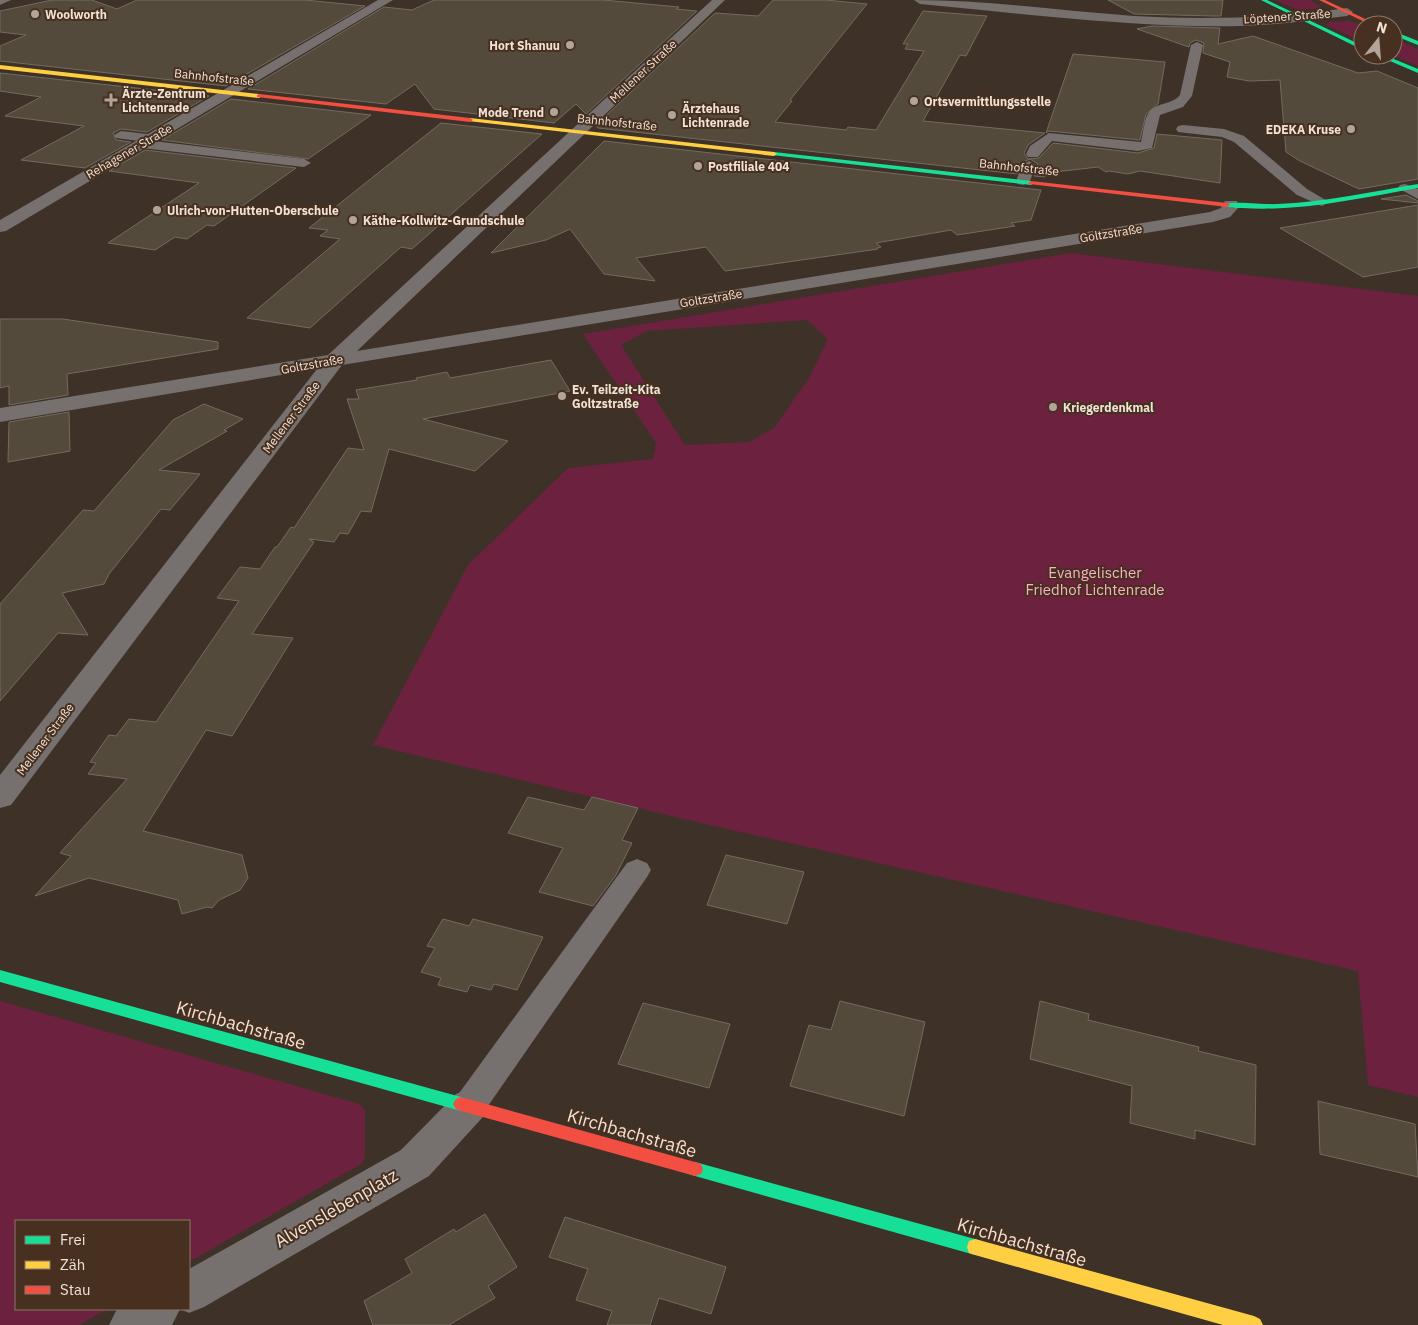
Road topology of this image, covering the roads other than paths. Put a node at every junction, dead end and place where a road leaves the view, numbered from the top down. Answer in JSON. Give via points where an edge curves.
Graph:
{"nodes":[{"id":1,"x":5,"y":0,"type":"edge"},
{"id":2,"x":388,"y":0,"type":"edge"},
{"id":3,"x":719,"y":0,"type":"edge"},
{"id":4,"x":920,"y":0,"type":"edge"},
{"id":5,"x":1263,"y":0,"type":"edge"},
{"id":6,"x":1321,"y":0,"type":"edge"},
{"id":7,"x":0,"y":1,"type":"edge"},
{"id":8,"x":1347,"y":12,"type":"junction"},
{"id":9,"x":1353,"y":15,"type":"edge"},
{"id":10,"x":1298,"y":17,"type":"junction"},
{"id":11,"x":1403,"y":37,"type":"edge"},
{"id":12,"x":1353,"y":43,"type":"edge"},
{"id":13,"x":1418,"y":43,"type":"edge"},
{"id":14,"x":1197,"y":45,"type":"dead end"},
{"id":15,"x":1403,"y":65,"type":"edge"},
{"id":16,"x":0,"y":67,"type":"edge"},
{"id":17,"x":1418,"y":71,"type":"edge"},
{"id":18,"x":229,"y":93,"type":"junction"},
{"id":19,"x":1183,"y":129,"type":"dead end"},
{"id":20,"x":578,"y":132,"type":"junction"},
{"id":21,"x":121,"y":134,"type":"dead end"},
{"id":22,"x":147,"y":141,"type":"junction"},
{"id":23,"x":304,"y":163,"type":"dead end"},
{"id":24,"x":1023,"y":182,"type":"junction"},
{"id":25,"x":1414,"y":190,"type":"edge"},
{"id":26,"x":1322,"y":202,"type":"junction"},
{"id":27,"x":1231,"y":205,"type":"junction"},
{"id":28,"x":0,"y":227,"type":"edge"},
{"id":29,"x":336,"y":359,"type":"junction"},
{"id":30,"x":0,"y":415,"type":"edge"},
{"id":31,"x":0,"y":797,"type":"edge"},
{"id":32,"x":637,"y":870,"type":"dead end"},
{"id":33,"x":0,"y":976,"type":"edge"},
{"id":34,"x":469,"y":1106,"type":"junction"},
{"id":35,"x":190,"y":1291,"type":"edge"},
{"id":36,"x":157,"y":1310,"type":"edge"},
{"id":37,"x":130,"y":1325,"type":"edge"},
{"id":38,"x":1254,"y":1325,"type":"edge"}],
"edges":[{"from":1,"to":7,"type":"street"},
{"from":2,"to":18,"type":"street","name":"Rehagener Straße"},
{"from":3,"to":20,"type":"street","name":"Mellener Straße"},
{"from":4,"to":10,"type":"street","name":"Löptener Straße","via":[[1200,22],[1247,23]]},
{"from":5,"to":10,"type":"street"},
{"from":6,"to":8,"type":"street"},
{"from":8,"to":9,"type":"street"},
{"from":8,"to":10,"type":"street","name":"Löptener Straße"},
{"from":10,"to":12,"type":"street"},
{"from":11,"to":13,"type":"street"},
{"from":14,"to":24,"type":"lane","via":[[1186,96],[1179,104],[1154,114],[1146,145],[1138,147],[1049,137],[1035,149]]},
{"from":15,"to":17,"type":"street"},
{"from":16,"to":18,"type":"street","name":"Bahnhofstraße"},
{"from":18,"to":20,"type":"street","name":"Bahnhofstraße"},
{"from":18,"to":22,"type":"street","name":"Rehagener Straße"},
{"from":19,"to":26,"type":"lane","via":[[1224,133],[1239,139],[1302,192]]},
{"from":20,"to":24,"type":"street","name":"Bahnhofstraße"},
{"from":20,"to":29,"type":"street","name":"Mellener Straße"},
{"from":21,"to":22,"type":"lane"},
{"from":22,"to":23,"type":"lane"},
{"from":22,"to":28,"type":"street","name":"Rehagener Straße"},
{"from":24,"to":27,"type":"street","name":"Bahnhofstraße"},
{"from":25,"to":26,"type":"street"},
{"from":26,"to":27,"type":"street","via":[[1283,208]]},
{"from":27,"to":29,"type":"street","name":"Goltzstraße","via":[[1225,213],[1204,218]]},
{"from":29,"to":30,"type":"street","name":"Goltzstraße"},
{"from":29,"to":31,"type":"street","name":"Mellener Straße"},
{"from":32,"to":34,"type":"lane"},
{"from":33,"to":34,"type":"street","name":"Kirchbachstraße"},
{"from":34,"to":35,"type":"street","name":"Alvenslebenplatz","via":[[414,1163]]},
{"from":34,"to":38,"type":"street","name":"Kirchbachstraße"},
{"from":36,"to":37,"type":"street"}]}
